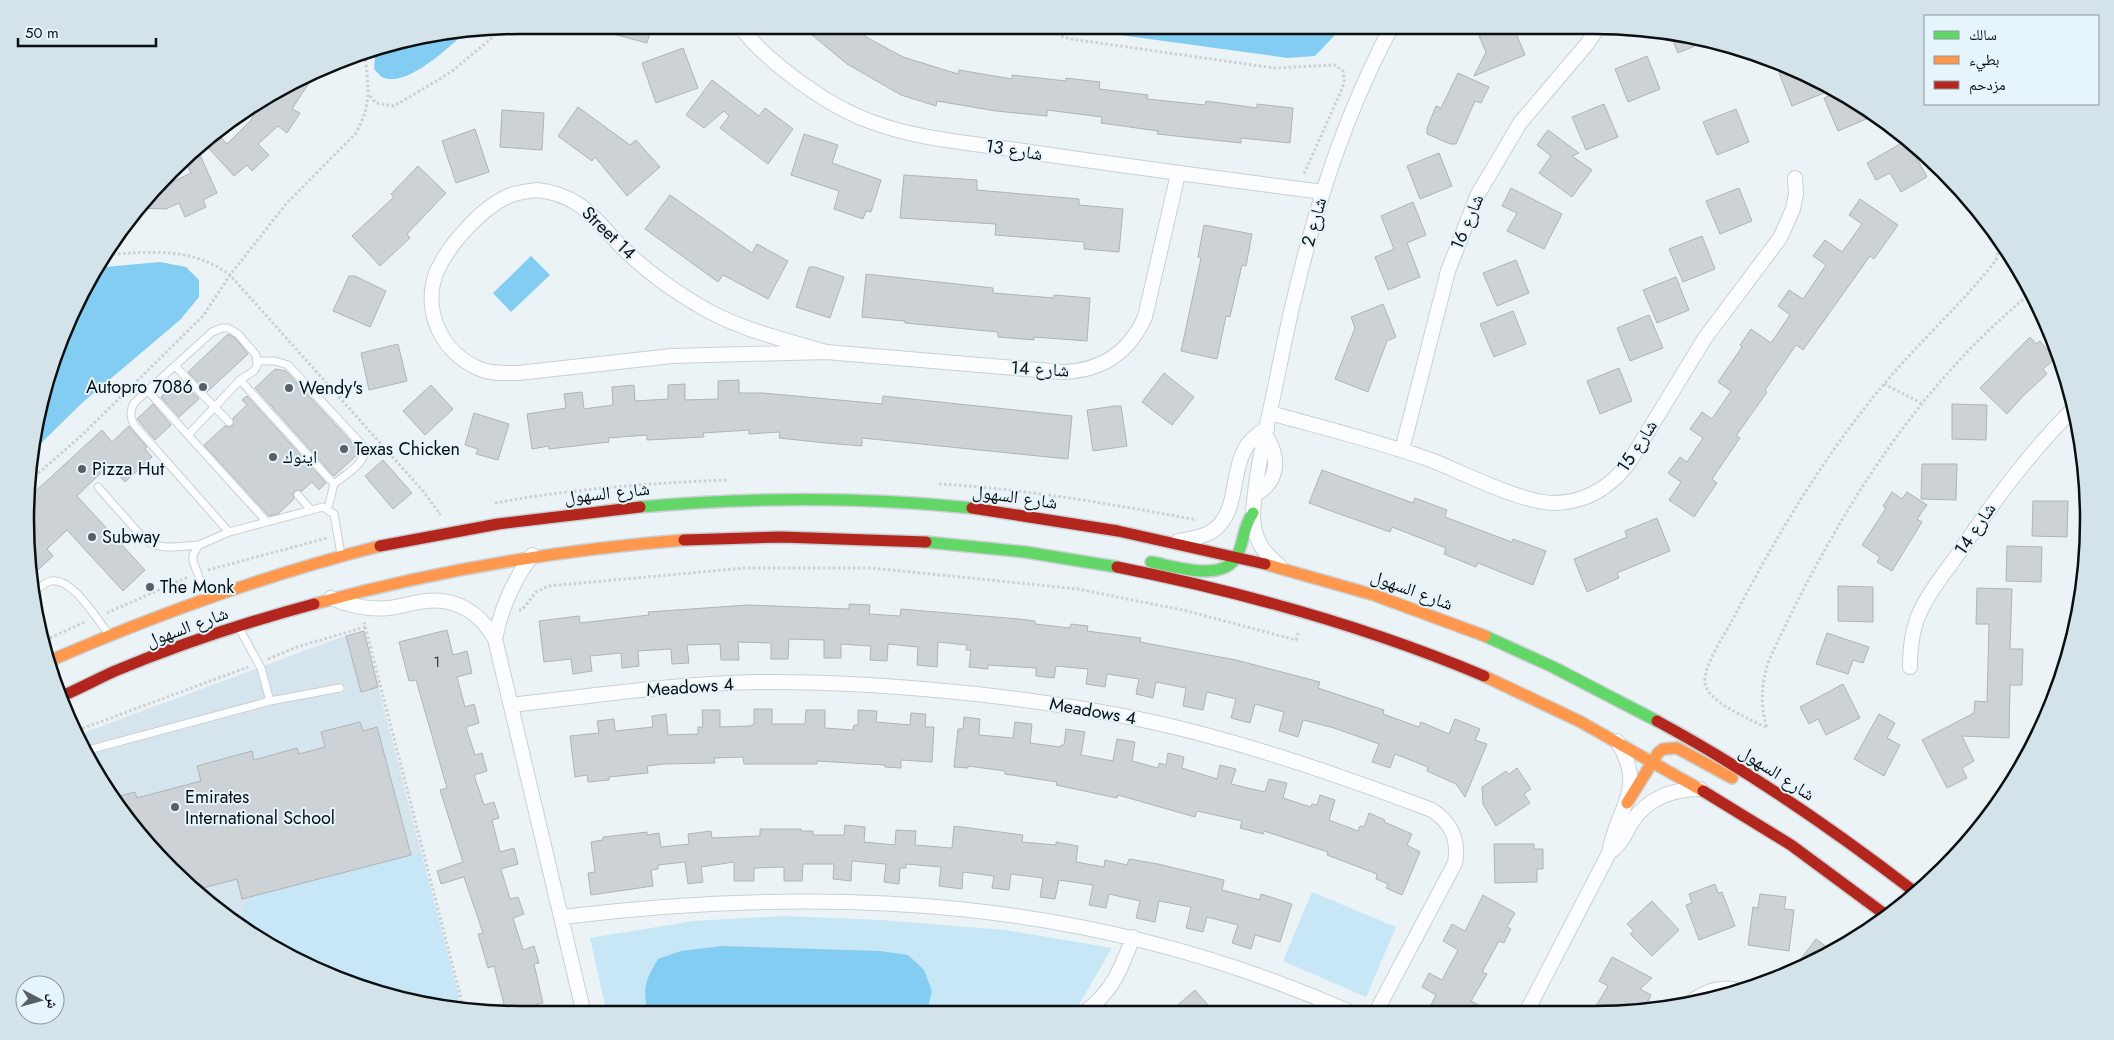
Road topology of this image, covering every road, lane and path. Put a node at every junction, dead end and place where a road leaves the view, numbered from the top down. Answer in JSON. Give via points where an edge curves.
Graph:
{"nodes":[{"id":1,"x":747,"y":34,"type":"edge"},
{"id":2,"x":1059,"y":34,"type":"edge"},
{"id":3,"x":1388,"y":34,"type":"edge"},
{"id":4,"x":1593,"y":34,"type":"edge"},
{"id":5,"x":494,"y":35,"type":"edge"},
{"id":6,"x":366,"y":59,"type":"edge"},
{"id":7,"x":369,"y":96,"type":"junction"},
{"id":8,"x":1178,"y":174,"type":"junction"},
{"id":9,"x":1795,"y":178,"type":"dead end"},
{"id":10,"x":1298,"y":189,"type":"junction"},
{"id":11,"x":1323,"y":192,"type":"junction"},
{"id":12,"x":1998,"y":250,"type":"edge"},
{"id":13,"x":113,"y":255,"type":"edge"},
{"id":14,"x":230,"y":275,"type":"junction"},
{"id":15,"x":2026,"y":298,"type":"edge"},
{"id":16,"x":826,"y":352,"type":"junction"},
{"id":17,"x":257,"y":361,"type":"junction"},
{"id":18,"x":175,"y":366,"type":"junction"},
{"id":19,"x":240,"y":380,"type":"junction"},
{"id":20,"x":1884,"y":384,"type":"junction"},
{"id":21,"x":148,"y":391,"type":"junction"},
{"id":22,"x":1921,"y":403,"type":"junction"},
{"id":23,"x":215,"y":408,"type":"junction"},
{"id":24,"x":1270,"y":413,"type":"junction"},
{"id":25,"x":2068,"y":414,"type":"edge"},
{"id":26,"x":228,"y":422,"type":"dead end"},
{"id":27,"x":1266,"y":432,"type":"junction"},
{"id":28,"x":188,"y":434,"type":"junction"},
{"id":29,"x":1402,"y":450,"type":"junction"},
{"id":30,"x":36,"y":475,"type":"edge"},
{"id":31,"x":334,"y":484,"type":"junction"},
{"id":32,"x":98,"y":487,"type":"dead end"},
{"id":33,"x":298,"y":495,"type":"dead end"},
{"id":34,"x":1231,"y":500,"type":"junction"},
{"id":35,"x":1254,"y":504,"type":"junction"},
{"id":36,"x":328,"y":508,"type":"junction"},
{"id":37,"x":311,"y":510,"type":"junction"},
{"id":38,"x":267,"y":522,"type":"junction"},
{"id":39,"x":229,"y":532,"type":"junction"},
{"id":40,"x":1172,"y":542,"type":"junction"},
{"id":41,"x":199,"y":545,"type":"junction"},
{"id":42,"x":1044,"y":554,"type":"junction"},
{"id":43,"x":532,"y":555,"type":"junction"},
{"id":44,"x":341,"y":556,"type":"junction"},
{"id":45,"x":1237,"y":557,"type":"junction"},
{"id":46,"x":1282,"y":567,"type":"junction"},
{"id":47,"x":39,"y":588,"type":"edge"},
{"id":48,"x":206,"y":597,"type":"junction"},
{"id":49,"x":332,"y":598,"type":"junction"},
{"id":50,"x":503,"y":606,"type":"junction"},
{"id":51,"x":360,"y":607,"type":"junction"},
{"id":52,"x":1304,"y":613,"type":"junction"},
{"id":53,"x":239,"y":626,"type":"junction"},
{"id":54,"x":365,"y":627,"type":"junction"},
{"id":55,"x":109,"y":634,"type":"junction"},
{"id":56,"x":496,"y":640,"type":"junction"},
{"id":57,"x":54,"y":659,"type":"edge"},
{"id":58,"x":258,"y":663,"type":"junction"},
{"id":59,"x":1910,"y":668,"type":"dead end"},
{"id":60,"x":340,"y":688,"type":"dead end"},
{"id":61,"x":67,"y":696,"type":"edge"},
{"id":62,"x":270,"y":701,"type":"junction"},
{"id":63,"x":511,"y":705,"type":"junction"},
{"id":64,"x":81,"y":729,"type":"edge"},
{"id":65,"x":1617,"y":741,"type":"junction"},
{"id":66,"x":92,"y":749,"type":"edge"},
{"id":67,"x":1653,"y":761,"type":"junction"},
{"id":68,"x":1700,"y":789,"type":"junction"},
{"id":69,"x":1627,"y":803,"type":"junction"},
{"id":70,"x":1797,"y":807,"type":"junction"},
{"id":71,"x":1609,"y":853,"type":"junction"},
{"id":72,"x":1911,"y":889,"type":"edge"},
{"id":73,"x":1881,"y":912,"type":"edge"},
{"id":74,"x":562,"y":917,"type":"junction"},
{"id":75,"x":1133,"y":937,"type":"junction"},
{"id":76,"x":1722,"y":989,"type":"edge"},
{"id":77,"x":1700,"y":994,"type":"edge"},
{"id":78,"x":462,"y":1002,"type":"edge"},
{"id":79,"x":582,"y":1006,"type":"edge"},
{"id":80,"x":1092,"y":1006,"type":"edge"},
{"id":81,"x":1337,"y":1006,"type":"edge"},
{"id":82,"x":1379,"y":1006,"type":"edge"},
{"id":83,"x":1530,"y":1006,"type":"edge"}],
"edges":[{"from":1,"to":8,"type":"street","name":"شارع 13","via":[[811,90],[850,113],[891,129]]},
{"from":2,"to":10,"type":"path","via":[[1071,39],[1264,66],[1335,65],[1343,71],[1342,89]]},
{"from":3,"to":11,"type":"street","name":"شارع 2","via":[[1342,134]]},
{"from":4,"to":29,"type":"street","name":"شارع 16","via":[[1520,123],[1471,211],[1445,279]]},
{"from":5,"to":7,"type":"path","via":[[450,72],[394,106],[376,104]]},
{"from":6,"to":7,"type":"path"},
{"from":7,"to":14,"type":"path","via":[[363,121],[356,133],[286,204]]},
{"from":8,"to":10,"type":"street","name":"شارع 13"},
{"from":8,"to":16,"type":"street","name":"شارع 14","via":[[1145,317],[1124,350],[1101,365],[1089,370],[1062,372]]},
{"from":9,"to":29,"type":"street","name":"شارع 15","via":[[1793,209],[1780,238],[1705,338],[1628,464],[1608,485],[1582,499],[1538,501]]},
{"from":10,"to":11,"type":"street","name":"شارع 13"},
{"from":11,"to":24,"type":"street","name":"شارع 2","via":[[1297,280]]},
{"from":12,"to":20,"type":"path","via":[[1992,264]]},
{"from":13,"to":14,"type":"path","via":[[187,254],[218,266]]},
{"from":14,"to":30,"type":"path","via":[[203,316]]},
{"from":15,"to":22,"type":"path","via":[[1960,360]]},
{"from":16,"to":16,"type":"street","name":"Street 14","via":[[735,324],[698,306],[636,260],[577,202],[537,190],[509,195],[474,221],[446,254],[436,272],[431,299],[433,317],[451,350],[481,370],[499,373],[672,356]]},
{"from":17,"to":18,"type":"lane","via":[[254,351],[238,334],[222,328],[212,332]]},
{"from":17,"to":19,"type":"lane","via":[[254,370]]},
{"from":17,"to":31,"type":"lane","via":[[288,365],[363,446],[362,460]]},
{"from":18,"to":21,"type":"lane"},
{"from":18,"to":23,"type":"lane"},
{"from":19,"to":23,"type":"lane"},
{"from":19,"to":31,"type":"lane"},
{"from":20,"to":22,"type":"path"},
{"from":20,"to":22,"type":"path","via":[[1790,516],[1705,675],[1711,696],[1767,728],[1761,698],[1765,672],[1792,611],[1852,501]]},
{"from":21,"to":28,"type":"lane"},
{"from":21,"to":39,"type":"lane","via":[[132,407],[133,424]]},
{"from":23,"to":26,"type":"lane"},
{"from":23,"to":28,"type":"lane"},
{"from":24,"to":27,"type":"street","name":"شارع 2"},
{"from":24,"to":29,"type":"street","name":"شارع 15"},
{"from":25,"to":59,"type":"street","name":"شارع 14","via":[[2000,492],[1928,598],[1915,624]]},
{"from":27,"to":34,"type":"street","via":[[1253,437],[1243,450]]},
{"from":27,"to":35,"type":"street","via":[[1274,453],[1272,480]]},
{"from":28,"to":38,"type":"lane"},
{"from":31,"to":36,"type":"lane"},
{"from":32,"to":41,"type":"lane","via":[[150,544],[168,548]]},
{"from":33,"to":37,"type":"lane"},
{"from":34,"to":35,"type":"street"},
{"from":34,"to":40,"type":"street","via":[[1224,519],[1214,530],[1199,537]]},
{"from":35,"to":45,"type":"main road"},
{"from":35,"to":46,"type":"street","via":[[1253,526],[1258,543]]},
{"from":36,"to":37,"type":"lane"},
{"from":36,"to":44,"type":"lane","via":[[334,514]]},
{"from":37,"to":38,"type":"lane"},
{"from":38,"to":39,"type":"lane"},
{"from":39,"to":41,"type":"lane"},
{"from":40,"to":44,"type":"main road","name":"شارع السهول","via":[[999,511],[934,504],[803,499],[672,504],[566,515],[434,535]]},
{"from":40,"to":45,"type":"main road","name":"شارع السهول"},
{"from":41,"to":48,"type":"lane","via":[[193,561]]},
{"from":42,"to":43,"type":"main road","name":"شارع السهول","via":[[900,540],[756,537],[683,539]]},
{"from":42,"to":45,"type":"main road","via":[[1122,558],[1211,572],[1226,568]]},
{"from":42,"to":52,"type":"main road","name":"شارع السهول","via":[[1195,584]]},
{"from":43,"to":49,"type":"main road","name":"شارع السهول"},
{"from":43,"to":50,"type":"street","via":[[514,581]]},
{"from":44,"to":48,"type":"main road","name":"شارع السهول"},
{"from":45,"to":46,"type":"main road","name":"شارع السهول"},
{"from":46,"to":70,"type":"main road","name":"شارع السهول","via":[[1393,601],[1518,650],[1689,738]]},
{"from":47,"to":55,"type":"lane","via":[[45,583],[64,582]]},
{"from":48,"to":55,"type":"main road","name":"شارع السهول"},
{"from":49,"to":51,"type":"street"},
{"from":49,"to":53,"type":"main road","name":"شارع السهول"},
{"from":50,"to":52,"type":"path","via":[[522,610],[536,592],[548,586],[745,568],[870,568],[1078,589],[1187,611],[1296,640]]},
{"from":50,"to":56,"type":"street"},
{"from":51,"to":54,"type":"path"},
{"from":51,"to":56,"type":"street","via":[[389,608],[432,601],[453,603],[478,616]]},
{"from":52,"to":65,"type":"main road","name":"شارع السهول","via":[[1358,628],[1448,661],[1537,700]]},
{"from":53,"to":58,"type":"lane"},
{"from":53,"to":61,"type":"main road","name":"شارع السهول","via":[[113,672]]},
{"from":54,"to":58,"type":"path","via":[[296,647]]},
{"from":54,"to":78,"type":"path"},
{"from":55,"to":57,"type":"main road","name":"شارع السهول"},
{"from":56,"to":63,"type":"street"},
{"from":58,"to":62,"type":"lane"},
{"from":58,"to":64,"type":"path"},
{"from":60,"to":62,"type":"lane"},
{"from":62,"to":66,"type":"lane"},
{"from":63,"to":74,"type":"street"},
{"from":63,"to":82,"type":"street","name":"Meadows 4","via":[[654,688],[732,683],[901,686],[1108,712],[1212,736],[1314,767],[1432,810],[1443,817],[1456,838],[1455,863]]},
{"from":65,"to":67,"type":"main road","name":"شارع السهول"},
{"from":65,"to":69,"type":"street","via":[[1624,752],[1631,777]]},
{"from":67,"to":68,"type":"main road","name":"شارع السهول"},
{"from":67,"to":69,"type":"main road"},
{"from":67,"to":70,"type":"main road","via":[[1663,749],[1677,748],[1734,779]]},
{"from":68,"to":71,"type":"street","via":[[1670,793],[1643,809],[1624,839]]},
{"from":68,"to":73,"type":"main road","name":"شارع السهول","via":[[1782,838]]},
{"from":69,"to":71,"type":"street"},
{"from":70,"to":72,"type":"main road","name":"شارع السهول","via":[[1871,857]]},
{"from":71,"to":83,"type":"street"},
{"from":74,"to":75,"type":"street","via":[[670,905],[852,902],[973,909]]},
{"from":74,"to":79,"type":"street"},
{"from":75,"to":80,"type":"street","via":[[1114,983]]},
{"from":75,"to":81,"type":"street","via":[[1248,971]]},
{"from":76,"to":77,"type":"street"}]}
